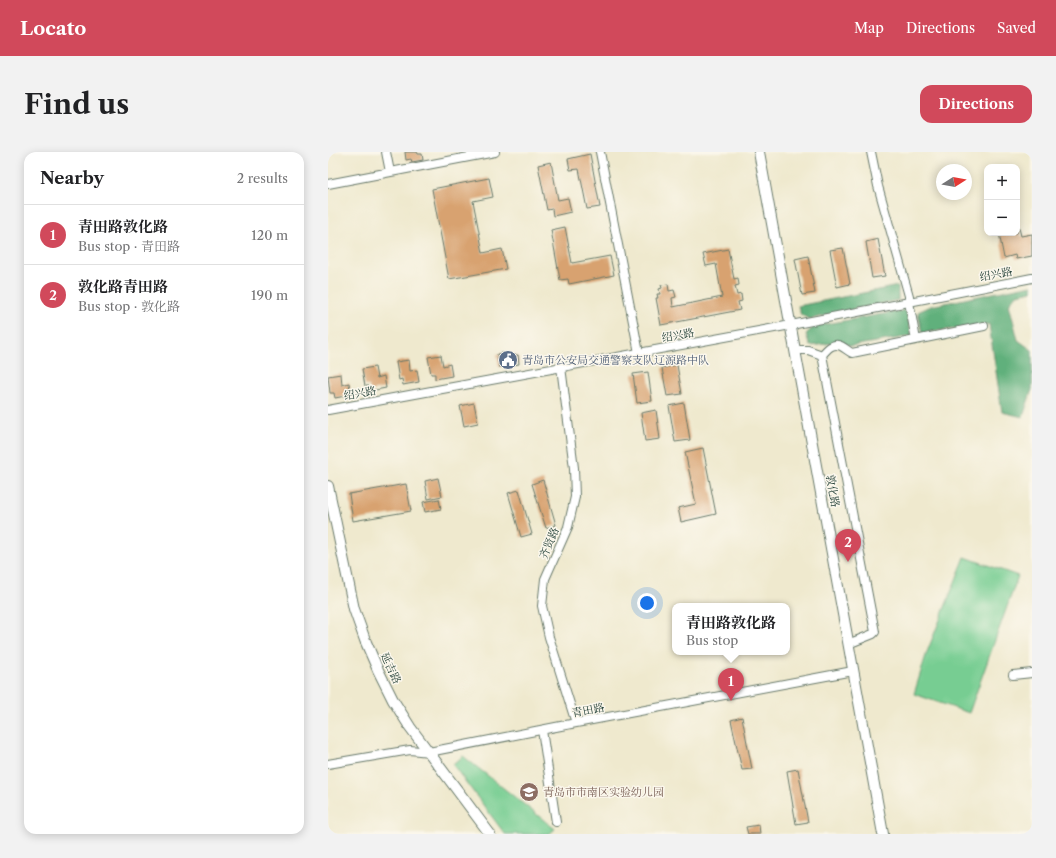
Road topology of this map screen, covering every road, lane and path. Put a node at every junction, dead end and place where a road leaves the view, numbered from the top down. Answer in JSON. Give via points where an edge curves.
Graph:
{"nodes":[{"id":1,"x":386,"y":152,"type":"edge"},
{"id":2,"x":495,"y":152,"type":"edge"},
{"id":3,"x":600,"y":152,"type":"edge"},
{"id":4,"x":759,"y":152,"type":"edge"},
{"id":5,"x":871,"y":152,"type":"edge"},
{"id":6,"x":390,"y":172,"type":"junction"},
{"id":7,"x":328,"y":184,"type":"edge"},
{"id":8,"x":1032,"y":278,"type":"edge"},
{"id":9,"x":909,"y":302,"type":"junction"},
{"id":10,"x":791,"y":325,"type":"junction"},
{"id":11,"x":984,"y":326,"type":"dead end"},
{"id":12,"x":916,"y":340,"type":"junction"},
{"id":13,"x":796,"y":350,"type":"junction"},
{"id":14,"x":639,"y":353,"type":"junction"},
{"id":15,"x":822,"y":355,"type":"junction"},
{"id":16,"x":561,"y":367,"type":"junction"},
{"id":17,"x":328,"y":410,"type":"edge"},
{"id":18,"x":328,"y":486,"type":"edge"},
{"id":19,"x":848,"y":644,"type":"junction"},
{"id":20,"x":853,"y":671,"type":"junction"},
{"id":21,"x":1032,"y":673,"type":"edge"},
{"id":22,"x":1013,"y":675,"type":"dead end"},
{"id":23,"x":576,"y":723,"type":"junction"},
{"id":24,"x":542,"y":730,"type":"junction"},
{"id":25,"x":429,"y":752,"type":"junction"},
{"id":26,"x":328,"y":764,"type":"edge"},
{"id":27,"x":556,"y":822,"type":"dead end"},
{"id":28,"x":490,"y":834,"type":"edge"},
{"id":29,"x":883,"y":834,"type":"edge"}],
"edges":[{"from":1,"to":6,"type":"street"},
{"from":2,"to":6,"type":"street"},
{"from":3,"to":14,"type":"street"},
{"from":4,"to":10,"type":"main road","name":"敦化路"},
{"from":5,"to":9,"type":"street"},
{"from":6,"to":7,"type":"street"},
{"from":8,"to":9,"type":"street","name":"绍兴路"},
{"from":9,"to":10,"type":"street","name":"绍兴路"},
{"from":9,"to":12,"type":"street"},
{"from":10,"to":13,"type":"main road","name":"敦化路"},
{"from":10,"to":14,"type":"street","name":"绍兴路"},
{"from":11,"to":12,"type":"street"},
{"from":12,"to":15,"type":"street","via":[[852,353],[836,344],[827,348]]},
{"from":13,"to":15,"type":"street","via":[[808,350]]},
{"from":13,"to":19,"type":"main road","name":"敦化路"},
{"from":14,"to":16,"type":"street","name":"绍兴路"},
{"from":15,"to":19,"type":"street","via":[[875,632]]},
{"from":16,"to":17,"type":"street","name":"绍兴路"},
{"from":16,"to":23,"type":"street","name":"齐贤路","via":[[574,468],[575,497],[568,527],[545,579],[542,606]]},
{"from":18,"to":25,"type":"main road","name":"延吉路","via":[[354,609],[365,640],[393,700]]},
{"from":19,"to":20,"type":"main road","name":"敦化路"},
{"from":20,"to":23,"type":"street","name":"青田路"},
{"from":20,"to":29,"type":"main road","name":"敦化路"},
{"from":21,"to":22,"type":"street"},
{"from":23,"to":24,"type":"street","name":"青田路"},
{"from":24,"to":25,"type":"street","name":"青田路"},
{"from":24,"to":27,"type":"street"},
{"from":25,"to":26,"type":"street","name":"青田路","via":[[410,750]]},
{"from":25,"to":28,"type":"main road","name":"延吉路"}]}
